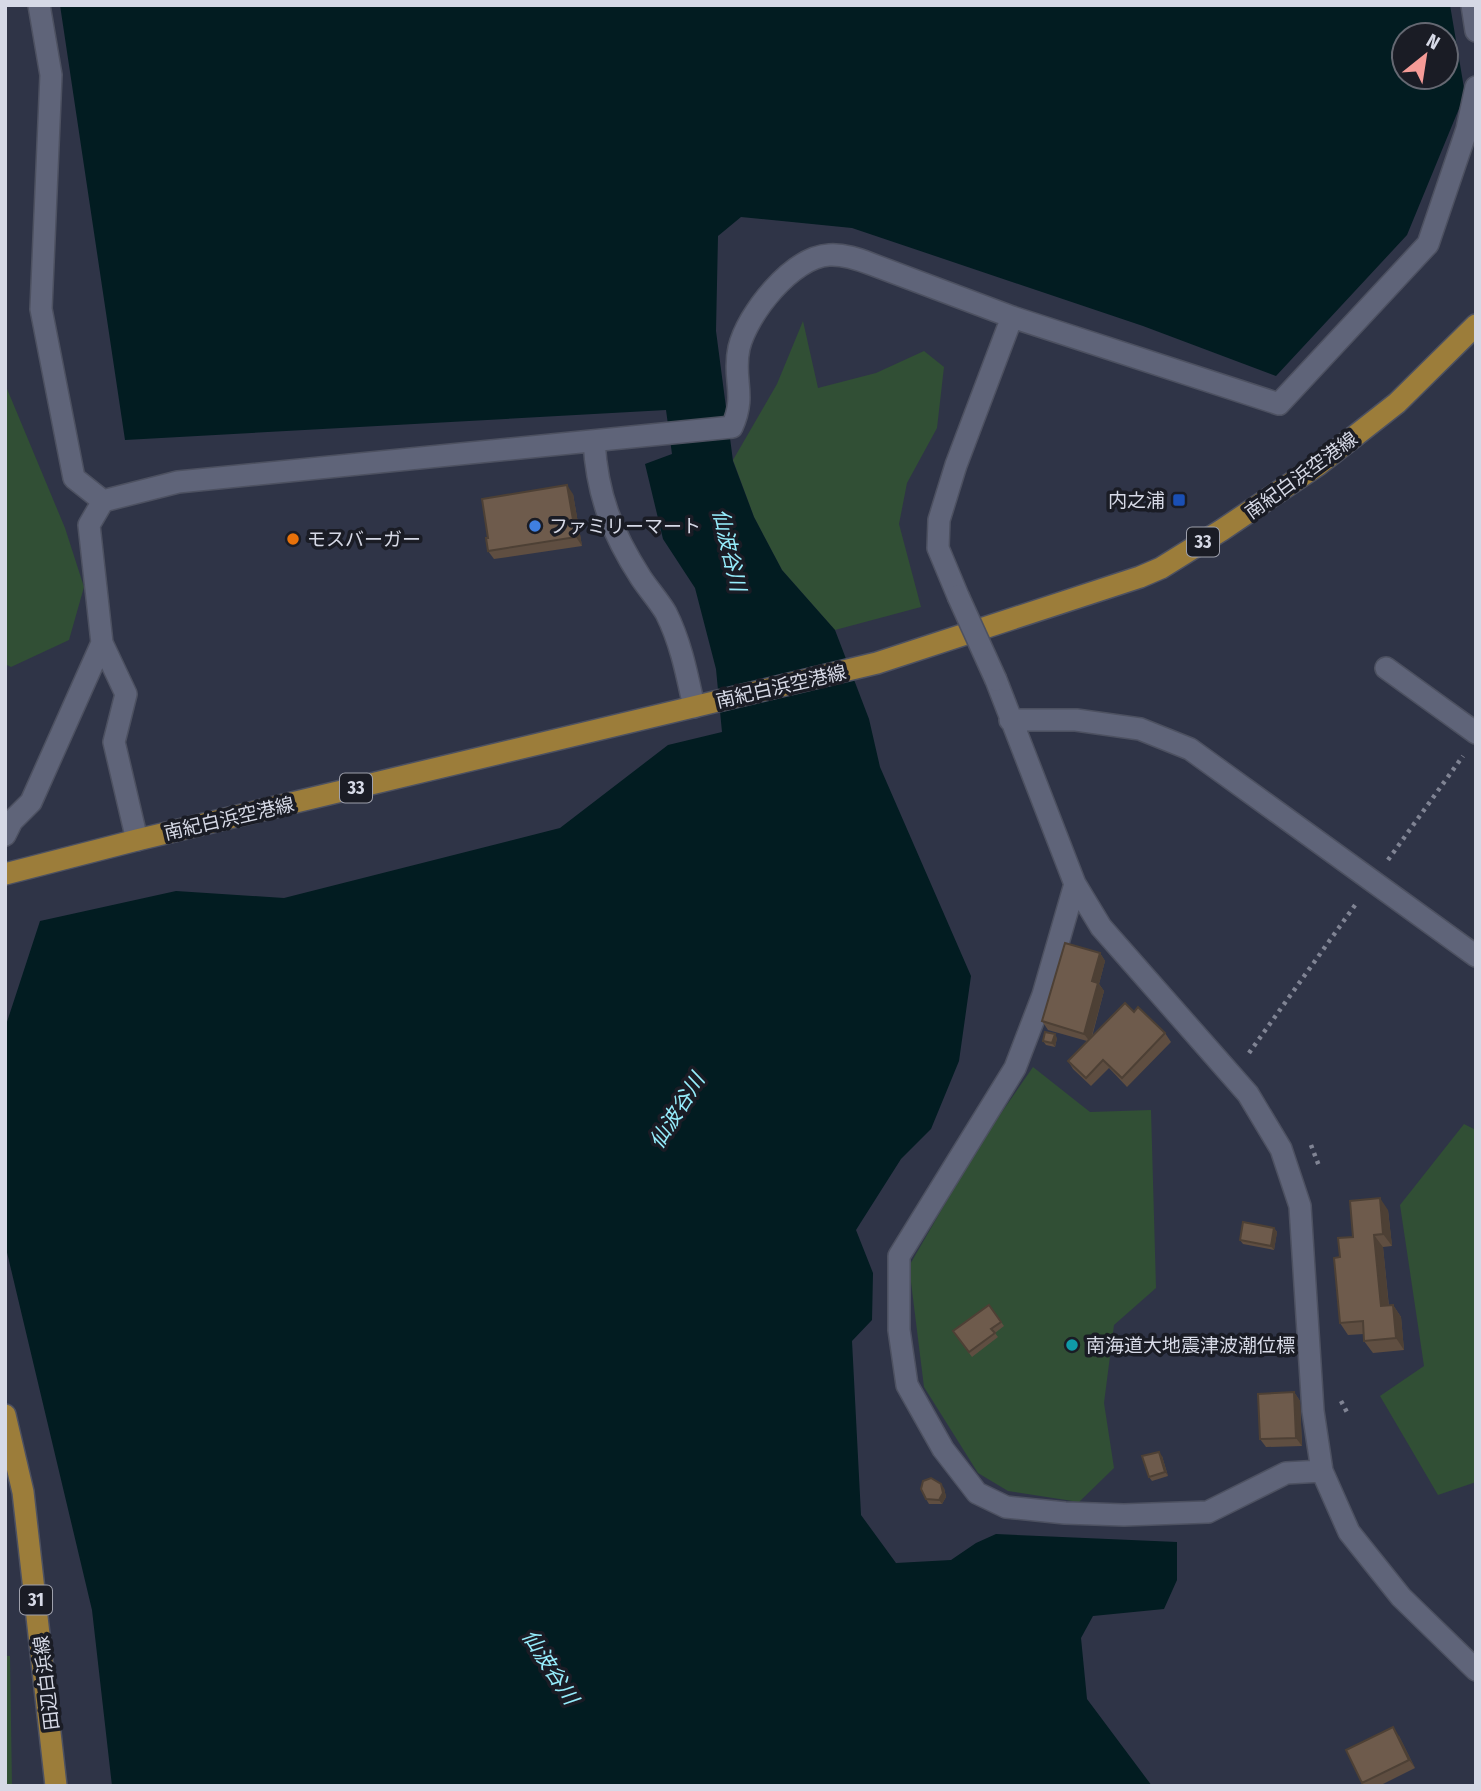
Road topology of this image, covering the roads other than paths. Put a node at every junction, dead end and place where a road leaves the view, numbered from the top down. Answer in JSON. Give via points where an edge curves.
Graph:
{"nodes":[{"id":1,"x":39,"y":5,"type":"edge"},
{"id":2,"x":1472,"y":5,"type":"edge"},
{"id":3,"x":1476,"y":32,"type":"edge"},
{"id":4,"x":1476,"y":87,"type":"edge"},
{"id":5,"x":1012,"y":317,"type":"junction"},
{"id":6,"x":1476,"y":325,"type":"edge"},
{"id":7,"x":594,"y":441,"type":"junction"},
{"id":8,"x":103,"y":501,"type":"junction"},
{"id":9,"x":102,"y":643,"type":"junction"},
{"id":10,"x":1386,"y":668,"type":"dead end"},
{"id":11,"x":701,"y":705,"type":"junction"},
{"id":12,"x":1010,"y":720,"type":"junction"},
{"id":13,"x":1472,"y":741,"type":"edge"},
{"id":14,"x":8,"y":826,"type":"edge"},
{"id":15,"x":137,"y":840,"type":"junction"},
{"id":16,"x":5,"y":874,"type":"edge"},
{"id":17,"x":1075,"y":884,"type":"junction"},
{"id":18,"x":1476,"y":956,"type":"edge"},
{"id":19,"x":5,"y":1415,"type":"edge"},
{"id":20,"x":1322,"y":1471,"type":"junction"},
{"id":21,"x":1476,"y":1670,"type":"edge"},
{"id":22,"x":57,"y":1786,"type":"edge"}],
"edges":[{"from":1,"to":8,"type":"street","via":[[51,75],[41,309],[74,478]]},
{"from":2,"to":3,"type":"street"},
{"from":4,"to":5,"type":"street","via":[[1467,129],[1428,244],[1279,404]]},
{"from":5,"to":7,"type":"street","via":[[848,256],[827,255],[792,272],[754,314],[739,350],[739,411],[732,428]]},
{"from":5,"to":12,"type":"street","bridge":true,"via":[[956,465],[939,520],[938,548]]},
{"from":6,"to":11,"type":"main road","name":"南紀白浜空港線","number":"33","via":[[1397,403],[1318,465],[1161,568],[877,663]]},
{"from":7,"to":8,"type":"street","via":[[178,482]]},
{"from":7,"to":11,"type":"street","via":[[596,475],[615,534],[665,612]]},
{"from":8,"to":9,"type":"street","via":[[89,525]]},
{"from":9,"to":14,"type":"street","via":[[31,802]]},
{"from":9,"to":15,"type":"street","via":[[126,694],[114,742]]},
{"from":10,"to":13,"type":"street"},
{"from":11,"to":15,"type":"main road","name":"南紀白浜空港線","number":"33"},
{"from":12,"to":17,"type":"street"},
{"from":12,"to":18,"type":"street","via":[[1076,720],[1140,729],[1190,749]]},
{"from":15,"to":16,"type":"main road","name":"南紀白浜空港線","number":"33"},
{"from":17,"to":20,"type":"street","via":[[1101,927],[1248,1094],[1282,1149],[1300,1206],[1313,1411]]},
{"from":17,"to":20,"type":"street","via":[[1043,995],[1015,1068],[899,1256],[900,1330],[907,1385],[943,1449],[976,1493],[1006,1507],[1065,1513],[1209,1513],[1286,1472]]},
{"from":19,"to":22,"type":"main road","name":"田辺白浜線","number":"31","via":[[23,1492]]},
{"from":20,"to":21,"type":"street","via":[[1349,1532],[1401,1597]]}]}
